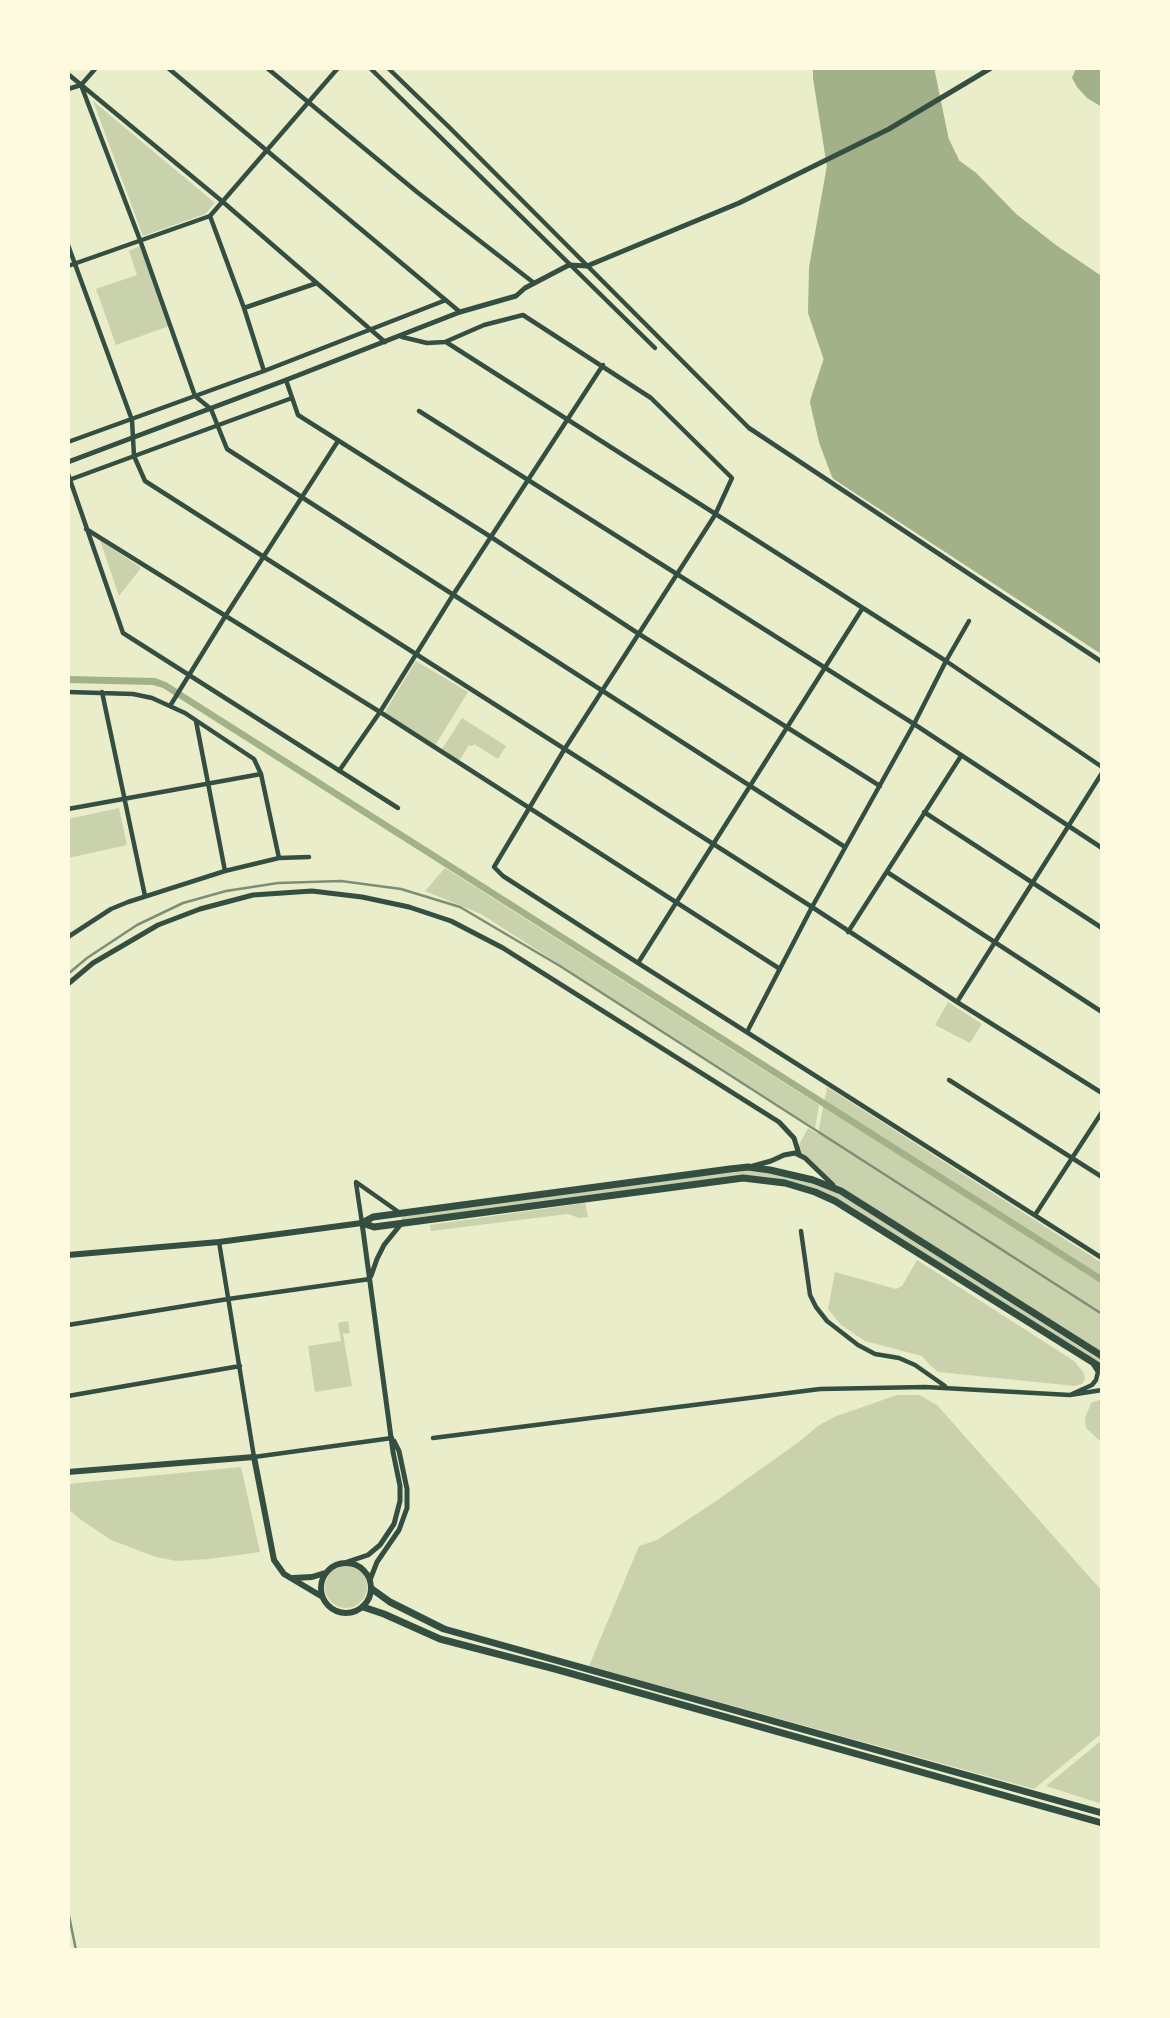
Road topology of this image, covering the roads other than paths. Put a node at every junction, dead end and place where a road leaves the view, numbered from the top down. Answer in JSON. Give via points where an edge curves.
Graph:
{"nodes":[{"id":1,"x":96,"y":68,"type":"edge"},
{"id":2,"x":168,"y":68,"type":"edge"},
{"id":3,"x":267,"y":68,"type":"edge"},
{"id":4,"x":338,"y":68,"type":"edge"},
{"id":5,"x":370,"y":68,"type":"edge"},
{"id":6,"x":388,"y":68,"type":"edge"},
{"id":7,"x":991,"y":68,"type":"edge"},
{"id":8,"x":68,"y":74,"type":"edge"},
{"id":9,"x":81,"y":85,"type":"junction"},
{"id":10,"x":68,"y":89,"type":"edge"},
{"id":11,"x":308,"y":102,"type":"junction"},
{"id":12,"x":268,"y":151,"type":"junction"},
{"id":13,"x":223,"y":202,"type":"junction"},
{"id":14,"x":210,"y":216,"type":"junction"},
{"id":15,"x":140,"y":240,"type":"junction"},
{"id":16,"x":68,"y":245,"type":"edge"},
{"id":17,"x":75,"y":264,"type":"junction"},
{"id":18,"x":569,"y":265,"type":"junction"},
{"id":19,"x":68,"y":266,"type":"edge"},
{"id":20,"x":587,"y":266,"type":"junction"},
{"id":21,"x":317,"y":283,"type":"junction"},
{"id":22,"x":534,"y":283,"type":"junction"},
{"id":23,"x":446,"y":300,"type":"junction"},
{"id":24,"x":244,"y":308,"type":"junction"},
{"id":25,"x":460,"y":312,"type":"junction"},
{"id":26,"x":370,"y":330,"type":"junction"},
{"id":27,"x":402,"y":337,"type":"dead end"},
{"id":28,"x":385,"y":342,"type":"junction"},
{"id":29,"x":445,"y":342,"type":"junction"},
{"id":30,"x":655,"y":348,"type":"dead end"},
{"id":31,"x":603,"y":365,"type":"junction"},
{"id":32,"x":264,"y":371,"type":"junction"},
{"id":33,"x":286,"y":380,"type":"junction"},
{"id":34,"x":195,"y":396,"type":"junction"},
{"id":35,"x":292,"y":398,"type":"junction"},
{"id":36,"x":211,"y":409,"type":"junction"},
{"id":37,"x":419,"y":411,"type":"dead end"},
{"id":38,"x":132,"y":420,"type":"junction"},
{"id":39,"x":567,"y":420,"type":"junction"},
{"id":40,"x":217,"y":426,"type":"junction"},
{"id":41,"x":133,"y":438,"type":"junction"},
{"id":42,"x":338,"y":441,"type":"junction"},
{"id":43,"x":68,"y":442,"type":"edge"},
{"id":44,"x":134,"y":456,"type":"junction"},
{"id":45,"x":68,"y":461,"type":"edge"},
{"id":46,"x":68,"y":474,"type":"edge"},
{"id":47,"x":69,"y":480,"type":"edge"},
{"id":48,"x":528,"y":480,"type":"junction"},
{"id":49,"x":302,"y":498,"type":"junction"},
{"id":50,"x":715,"y":514,"type":"junction"},
{"id":51,"x":86,"y":529,"type":"junction"},
{"id":52,"x":491,"y":537,"type":"junction"},
{"id":53,"x":263,"y":557,"type":"junction"},
{"id":54,"x":676,"y":573,"type":"junction"},
{"id":55,"x":453,"y":595,"type":"junction"},
{"id":56,"x":862,"y":609,"type":"junction"},
{"id":57,"x":226,"y":615,"type":"junction"},
{"id":58,"x":969,"y":621,"type":"dead end"},
{"id":59,"x":639,"y":635,"type":"junction"},
{"id":60,"x":416,"y":654,"type":"junction"},
{"id":61,"x":946,"y":661,"type":"junction"},
{"id":62,"x":1102,"y":662,"type":"edge"},
{"id":63,"x":825,"y":668,"type":"junction"},
{"id":64,"x":189,"y":675,"type":"junction"},
{"id":65,"x":603,"y":691,"type":"junction"},
{"id":66,"x":68,"y":692,"type":"edge"},
{"id":67,"x":102,"y":692,"type":"junction"},
{"id":68,"x":170,"y":706,"type":"junction"},
{"id":69,"x":380,"y":712,"type":"junction"},
{"id":70,"x":195,"y":720,"type":"junction"},
{"id":71,"x":914,"y":724,"type":"junction"},
{"id":72,"x":787,"y":726,"type":"junction"},
{"id":73,"x":564,"y":750,"type":"junction"},
{"id":74,"x":961,"y":755,"type":"junction"},
{"id":75,"x":1102,"y":767,"type":"edge"},
{"id":76,"x":339,"y":771,"type":"junction"},
{"id":77,"x":1102,"y":773,"type":"edge"},
{"id":78,"x":261,"y":774,"type":"junction"},
{"id":79,"x":208,"y":784,"type":"junction"},
{"id":80,"x":749,"y":786,"type":"junction"},
{"id":81,"x":880,"y":786,"type":"junction"},
{"id":82,"x":124,"y":798,"type":"junction"},
{"id":83,"x":68,"y":808,"type":"edge"},
{"id":84,"x":398,"y":808,"type":"dead end"},
{"id":85,"x":528,"y":808,"type":"junction"},
{"id":86,"x":924,"y":812,"type":"junction"},
{"id":87,"x":1068,"y":826,"type":"junction"},
{"id":88,"x":713,"y":844,"type":"junction"},
{"id":89,"x":845,"y":847,"type":"junction"},
{"id":90,"x":1102,"y":848,"type":"edge"},
{"id":91,"x":309,"y":857,"type":"dead end"},
{"id":92,"x":279,"y":858,"type":"junction"},
{"id":93,"x":225,"y":871,"type":"junction"},
{"id":94,"x":887,"y":872,"type":"junction"},
{"id":95,"x":1032,"y":883,"type":"junction"},
{"id":96,"x":145,"y":896,"type":"junction"},
{"id":97,"x":675,"y":903,"type":"junction"},
{"id":98,"x":812,"y":907,"type":"junction"},
{"id":99,"x":1102,"y":928,"type":"edge"},
{"id":100,"x":848,"y":932,"type":"junction"},
{"id":101,"x":68,"y":935,"type":"edge"},
{"id":102,"x":995,"y":942,"type":"junction"},
{"id":103,"x":638,"y":963,"type":"junction"},
{"id":104,"x":780,"y":969,"type":"junction"},
{"id":105,"x":68,"y":984,"type":"edge"},
{"id":106,"x":957,"y":1002,"type":"junction"},
{"id":107,"x":1102,"y":1012,"type":"edge"},
{"id":108,"x":747,"y":1032,"type":"junction"},
{"id":109,"x":949,"y":1080,"type":"dead end"},
{"id":110,"x":1102,"y":1093,"type":"edge"},
{"id":111,"x":1102,"y":1112,"type":"edge"},
{"id":112,"x":799,"y":1154,"type":"junction"},
{"id":113,"x":1072,"y":1158,"type":"junction"},
{"id":114,"x":748,"y":1167,"type":"junction"},
{"id":115,"x":1102,"y":1177,"type":"edge"},
{"id":116,"x":841,"y":1191,"type":"junction"},
{"id":117,"x":401,"y":1213,"type":"junction"},
{"id":118,"x":1035,"y":1215,"type":"junction"},
{"id":119,"x":362,"y":1223,"type":"junction"},
{"id":120,"x":402,"y":1223,"type":"junction"},
{"id":121,"x":801,"y":1231,"type":"dead end"},
{"id":122,"x":219,"y":1242,"type":"junction"},
{"id":123,"x":68,"y":1255,"type":"edge"},
{"id":124,"x":1102,"y":1258,"type":"edge"},
{"id":125,"x":370,"y":1279,"type":"junction"},
{"id":126,"x":228,"y":1299,"type":"junction"},
{"id":127,"x":68,"y":1325,"type":"edge"},
{"id":128,"x":1102,"y":1356,"type":"edge"},
{"id":129,"x":1093,"y":1363,"type":"junction"},
{"id":130,"x":240,"y":1366,"type":"junction"},
{"id":131,"x":1102,"y":1368,"type":"edge"},
{"id":132,"x":948,"y":1388,"type":"junction"},
{"id":133,"x":1102,"y":1390,"type":"edge"},
{"id":134,"x":1070,"y":1395,"type":"junction"},
{"id":135,"x":68,"y":1396,"type":"edge"},
{"id":136,"x":393,"y":1438,"type":"junction"},
{"id":137,"x":433,"y":1438,"type":"dead end"},
{"id":138,"x":254,"y":1457,"type":"junction"},
{"id":139,"x":68,"y":1472,"type":"edge"},
{"id":140,"x":347,"y":1562,"type":"junction"},
{"id":141,"x":325,"y":1573,"type":"junction"},
{"id":142,"x":293,"y":1578,"type":"junction"},
{"id":143,"x":370,"y":1580,"type":"junction"},
{"id":144,"x":372,"y":1589,"type":"junction"},
{"id":145,"x":321,"y":1596,"type":"junction"},
{"id":146,"x":363,"y":1607,"type":"junction"},
{"id":147,"x":1102,"y":1813,"type":"edge"},
{"id":148,"x":1102,"y":1822,"type":"edge"}],
"edges":[{"from":1,"to":9,"type":"street"},
{"from":2,"to":12,"type":"street"},
{"from":3,"to":11,"type":"street"},
{"from":4,"to":11,"type":"street"},
{"from":5,"to":18,"type":"street"},
{"from":6,"to":20,"type":"street"},
{"from":7,"to":20,"type":"street","via":[[889,129],[739,203]]},
{"from":8,"to":9,"type":"street"},
{"from":9,"to":10,"type":"street"},
{"from":9,"to":13,"type":"street"},
{"from":9,"to":15,"type":"street"},
{"from":11,"to":12,"type":"street"},
{"from":11,"to":22,"type":"street"},
{"from":12,"to":13,"type":"street"},
{"from":12,"to":23,"type":"street"},
{"from":13,"to":14,"type":"street"},
{"from":13,"to":21,"type":"street"},
{"from":14,"to":15,"type":"street"},
{"from":14,"to":24,"type":"street"},
{"from":15,"to":17,"type":"street"},
{"from":15,"to":34,"type":"street"},
{"from":16,"to":17,"type":"street"},
{"from":17,"to":19,"type":"street"},
{"from":17,"to":38,"type":"street"},
{"from":18,"to":20,"type":"street"},
{"from":18,"to":22,"type":"street"},
{"from":18,"to":30,"type":"street"},
{"from":20,"to":62,"type":"street","via":[[748,428]]},
{"from":21,"to":24,"type":"street"},
{"from":21,"to":26,"type":"street"},
{"from":22,"to":25,"type":"street","via":[[516,296]]},
{"from":23,"to":25,"type":"street"},
{"from":23,"to":26,"type":"street"},
{"from":24,"to":32,"type":"street"},
{"from":25,"to":28,"type":"street"},
{"from":26,"to":28,"type":"street"},
{"from":26,"to":32,"type":"street"},
{"from":27,"to":29,"type":"street"},
{"from":28,"to":33,"type":"street"},
{"from":29,"to":31,"type":"street","via":[[523,315]]},
{"from":29,"to":39,"type":"street"},
{"from":31,"to":39,"type":"street"},
{"from":31,"to":50,"type":"street","via":[[652,398],[732,478]]},
{"from":32,"to":34,"type":"street"},
{"from":33,"to":35,"type":"street"},
{"from":33,"to":36,"type":"street"},
{"from":34,"to":36,"type":"street"},
{"from":34,"to":38,"type":"street"},
{"from":35,"to":40,"type":"street"},
{"from":35,"to":42,"type":"street","via":[[298,415]]},
{"from":36,"to":40,"type":"street"},
{"from":36,"to":41,"type":"street"},
{"from":37,"to":48,"type":"street"},
{"from":38,"to":41,"type":"street"},
{"from":38,"to":43,"type":"street"},
{"from":39,"to":48,"type":"street"},
{"from":39,"to":50,"type":"street"},
{"from":40,"to":44,"type":"street"},
{"from":40,"to":49,"type":"street","via":[[227,449]]},
{"from":41,"to":44,"type":"street"},
{"from":41,"to":45,"type":"street"},
{"from":42,"to":49,"type":"street"},
{"from":42,"to":52,"type":"street"},
{"from":44,"to":47,"type":"street"},
{"from":44,"to":53,"type":"street","via":[[145,481]]},
{"from":46,"to":47,"type":"street"},
{"from":47,"to":51,"type":"street"},
{"from":48,"to":52,"type":"street"},
{"from":48,"to":54,"type":"street"},
{"from":49,"to":53,"type":"street"},
{"from":49,"to":55,"type":"street"},
{"from":50,"to":54,"type":"street"},
{"from":50,"to":56,"type":"street"},
{"from":51,"to":57,"type":"street"},
{"from":51,"to":64,"type":"street","via":[[123,633]]},
{"from":52,"to":55,"type":"street"},
{"from":52,"to":59,"type":"street"},
{"from":53,"to":57,"type":"street"},
{"from":53,"to":60,"type":"street"},
{"from":54,"to":59,"type":"street"},
{"from":54,"to":63,"type":"street"},
{"from":55,"to":60,"type":"street"},
{"from":55,"to":65,"type":"street"},
{"from":56,"to":61,"type":"street"},
{"from":56,"to":63,"type":"street"},
{"from":57,"to":64,"type":"street"},
{"from":57,"to":69,"type":"street"},
{"from":58,"to":61,"type":"street"},
{"from":59,"to":65,"type":"street"},
{"from":59,"to":72,"type":"street"},
{"from":60,"to":69,"type":"street"},
{"from":60,"to":73,"type":"street"},
{"from":61,"to":71,"type":"street"},
{"from":61,"to":75,"type":"street"},
{"from":63,"to":71,"type":"street"},
{"from":63,"to":72,"type":"street"},
{"from":64,"to":68,"type":"street"},
{"from":64,"to":76,"type":"street"},
{"from":65,"to":73,"type":"street"},
{"from":65,"to":80,"type":"street"},
{"from":66,"to":67,"type":"street"},
{"from":67,"to":68,"type":"street","via":[[143,696]]},
{"from":67,"to":82,"type":"street"},
{"from":68,"to":70,"type":"street"},
{"from":69,"to":76,"type":"street"},
{"from":69,"to":85,"type":"street"},
{"from":70,"to":78,"type":"street","via":[[254,759]]},
{"from":70,"to":79,"type":"street"},
{"from":71,"to":74,"type":"street"},
{"from":71,"to":81,"type":"street"},
{"from":72,"to":80,"type":"street"},
{"from":72,"to":81,"type":"street"},
{"from":73,"to":85,"type":"street"},
{"from":73,"to":88,"type":"street"},
{"from":74,"to":86,"type":"street"},
{"from":74,"to":87,"type":"street"},
{"from":76,"to":84,"type":"street"},
{"from":77,"to":87,"type":"street"},
{"from":78,"to":79,"type":"street"},
{"from":78,"to":92,"type":"street"},
{"from":79,"to":82,"type":"street"},
{"from":79,"to":93,"type":"street"},
{"from":80,"to":88,"type":"street"},
{"from":80,"to":89,"type":"street"},
{"from":81,"to":89,"type":"street"},
{"from":82,"to":83,"type":"street"},
{"from":82,"to":96,"type":"street"},
{"from":85,"to":97,"type":"street"},
{"from":85,"to":103,"type":"street","via":[[495,867],[502,876]]},
{"from":86,"to":94,"type":"street"},
{"from":86,"to":95,"type":"street"},
{"from":87,"to":90,"type":"street"},
{"from":87,"to":95,"type":"street"},
{"from":88,"to":97,"type":"street"},
{"from":88,"to":98,"type":"street"},
{"from":89,"to":98,"type":"street"},
{"from":91,"to":92,"type":"street"},
{"from":92,"to":93,"type":"street"},
{"from":93,"to":96,"type":"street"},
{"from":94,"to":100,"type":"street"},
{"from":94,"to":102,"type":"street"},
{"from":95,"to":99,"type":"street"},
{"from":95,"to":102,"type":"street"},
{"from":96,"to":101,"type":"street","via":[[111,909]]},
{"from":97,"to":103,"type":"street"},
{"from":97,"to":104,"type":"street"},
{"from":98,"to":100,"type":"street"},
{"from":98,"to":104,"type":"street"},
{"from":100,"to":106,"type":"street"},
{"from":102,"to":106,"type":"street"},
{"from":102,"to":107,"type":"street"},
{"from":103,"to":108,"type":"street"},
{"from":104,"to":108,"type":"street"},
{"from":105,"to":112,"type":"street","via":[[93,963],[158,925],[253,895],[312,891],[409,907],[451,921],[503,948],[779,1122],[794,1138]]},
{"from":106,"to":110,"type":"street"},
{"from":108,"to":118,"type":"street"},
{"from":109,"to":113,"type":"street"},
{"from":111,"to":113,"type":"street"},
{"from":112,"to":114,"type":"street"},
{"from":112,"to":116,"type":"street"},
{"from":113,"to":115,"type":"street"},
{"from":113,"to":118,"type":"street"},
{"from":114,"to":116,"type":"main road","via":[[795,1175]]},
{"from":114,"to":117,"type":"main road"},
{"from":116,"to":128,"type":"main road"},
{"from":117,"to":119,"type":"main road"},
{"from":117,"to":119,"type":"street","via":[[356,1182]]},
{"from":118,"to":124,"type":"street"},
{"from":119,"to":120,"type":"main road","via":[[374,1227]]},
{"from":119,"to":122,"type":"main road"},
{"from":119,"to":125,"type":"street"},
{"from":120,"to":125,"type":"street","via":[[384,1245]]},
{"from":120,"to":129,"type":"main road","via":[[743,1178],[777,1182],[835,1200]]},
{"from":121,"to":132,"type":"street","via":[[810,1295],[827,1321],[858,1345],[915,1365]]},
{"from":122,"to":123,"type":"main road"},
{"from":122,"to":126,"type":"street"},
{"from":125,"to":126,"type":"street"},
{"from":125,"to":136,"type":"street"},
{"from":126,"to":127,"type":"street"},
{"from":126,"to":130,"type":"street"},
{"from":129,"to":131,"type":"main road"},
{"from":129,"to":134,"type":"street","via":[[1096,1380]]},
{"from":130,"to":135,"type":"street"},
{"from":130,"to":138,"type":"street"},
{"from":132,"to":134,"type":"street"},
{"from":132,"to":137,"type":"street","via":[[820,1389]]},
{"from":133,"to":134,"type":"street"},
{"from":136,"to":138,"type":"street"},
{"from":136,"to":140,"type":"street","via":[[400,1486],[397,1517],[380,1545]]},
{"from":136,"to":143,"type":"street","via":[[407,1489],[407,1508]]},
{"from":138,"to":139,"type":"main road"},
{"from":138,"to":142,"type":"main road","via":[[274,1560]]},
{"from":140,"to":141,"type":"main road"},
{"from":140,"to":143,"type":"main road","via":[[365,1571]]},
{"from":141,"to":142,"type":"main road"},
{"from":141,"to":145,"type":"main road"},
{"from":142,"to":145,"type":"main road"},
{"from":143,"to":144,"type":"main road"},
{"from":144,"to":146,"type":"main road"},
{"from":144,"to":147,"type":"main road","via":[[444,1629]]},
{"from":145,"to":146,"type":"main road","via":[[344,1614]]},
{"from":146,"to":148,"type":"main road","via":[[440,1639]]}]}
